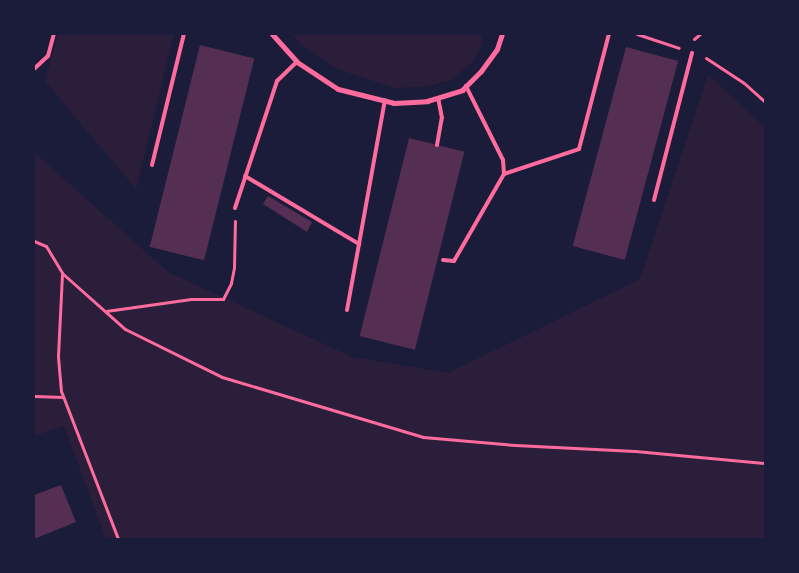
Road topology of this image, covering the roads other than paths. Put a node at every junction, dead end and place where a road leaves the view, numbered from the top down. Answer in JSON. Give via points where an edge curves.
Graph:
{"nodes":[{"id":1,"x":54,"y":34,"type":"edge"},
{"id":2,"x":184,"y":34,"type":"edge"},
{"id":3,"x":272,"y":34,"type":"edge"},
{"id":4,"x":502,"y":34,"type":"edge"},
{"id":5,"x":609,"y":34,"type":"edge"},
{"id":6,"x":692,"y":53,"type":"dead end"},
{"id":7,"x":297,"y":62,"type":"junction"},
{"id":8,"x":34,"y":69,"type":"edge"},
{"id":9,"x":466,"y":86,"type":"junction"},
{"id":10,"x":438,"y":98,"type":"junction"},
{"id":11,"x":385,"y":100,"type":"junction"},
{"id":12,"x":436,"y":145,"type":"dead end"},
{"id":13,"x":152,"y":165,"type":"dead end"},
{"id":14,"x":504,"y":174,"type":"junction"},
{"id":15,"x":245,"y":176,"type":"junction"},
{"id":16,"x":654,"y":200,"type":"dead end"},
{"id":17,"x":235,"y":208,"type":"road end"},
{"id":18,"x":359,"y":244,"type":"junction"},
{"id":19,"x":443,"y":260,"type":"dead end"},
{"id":20,"x":347,"y":310,"type":"dead end"}],
"edges":[{"from":1,"to":8,"type":"lane","via":[[48,56]]},
{"from":2,"to":13,"type":"lane"},
{"from":3,"to":7,"type":"street"},
{"from":4,"to":9,"type":"street","via":[[497,49]]},
{"from":5,"to":14,"type":"lane","via":[[579,148]]},
{"from":6,"to":16,"type":"lane"},
{"from":7,"to":11,"type":"street","via":[[338,89]]},
{"from":7,"to":15,"type":"lane","via":[[277,81]]},
{"from":9,"to":10,"type":"street"},
{"from":9,"to":14,"type":"lane","via":[[503,160]]},
{"from":10,"to":11,"type":"street","via":[[394,103]]},
{"from":10,"to":12,"type":"lane","via":[[442,118]]},
{"from":11,"to":18,"type":"lane"},
{"from":14,"to":19,"type":"lane","via":[[454,261]]},
{"from":15,"to":17,"type":"lane"},
{"from":15,"to":18,"type":"lane"},
{"from":18,"to":20,"type":"lane"}]}
